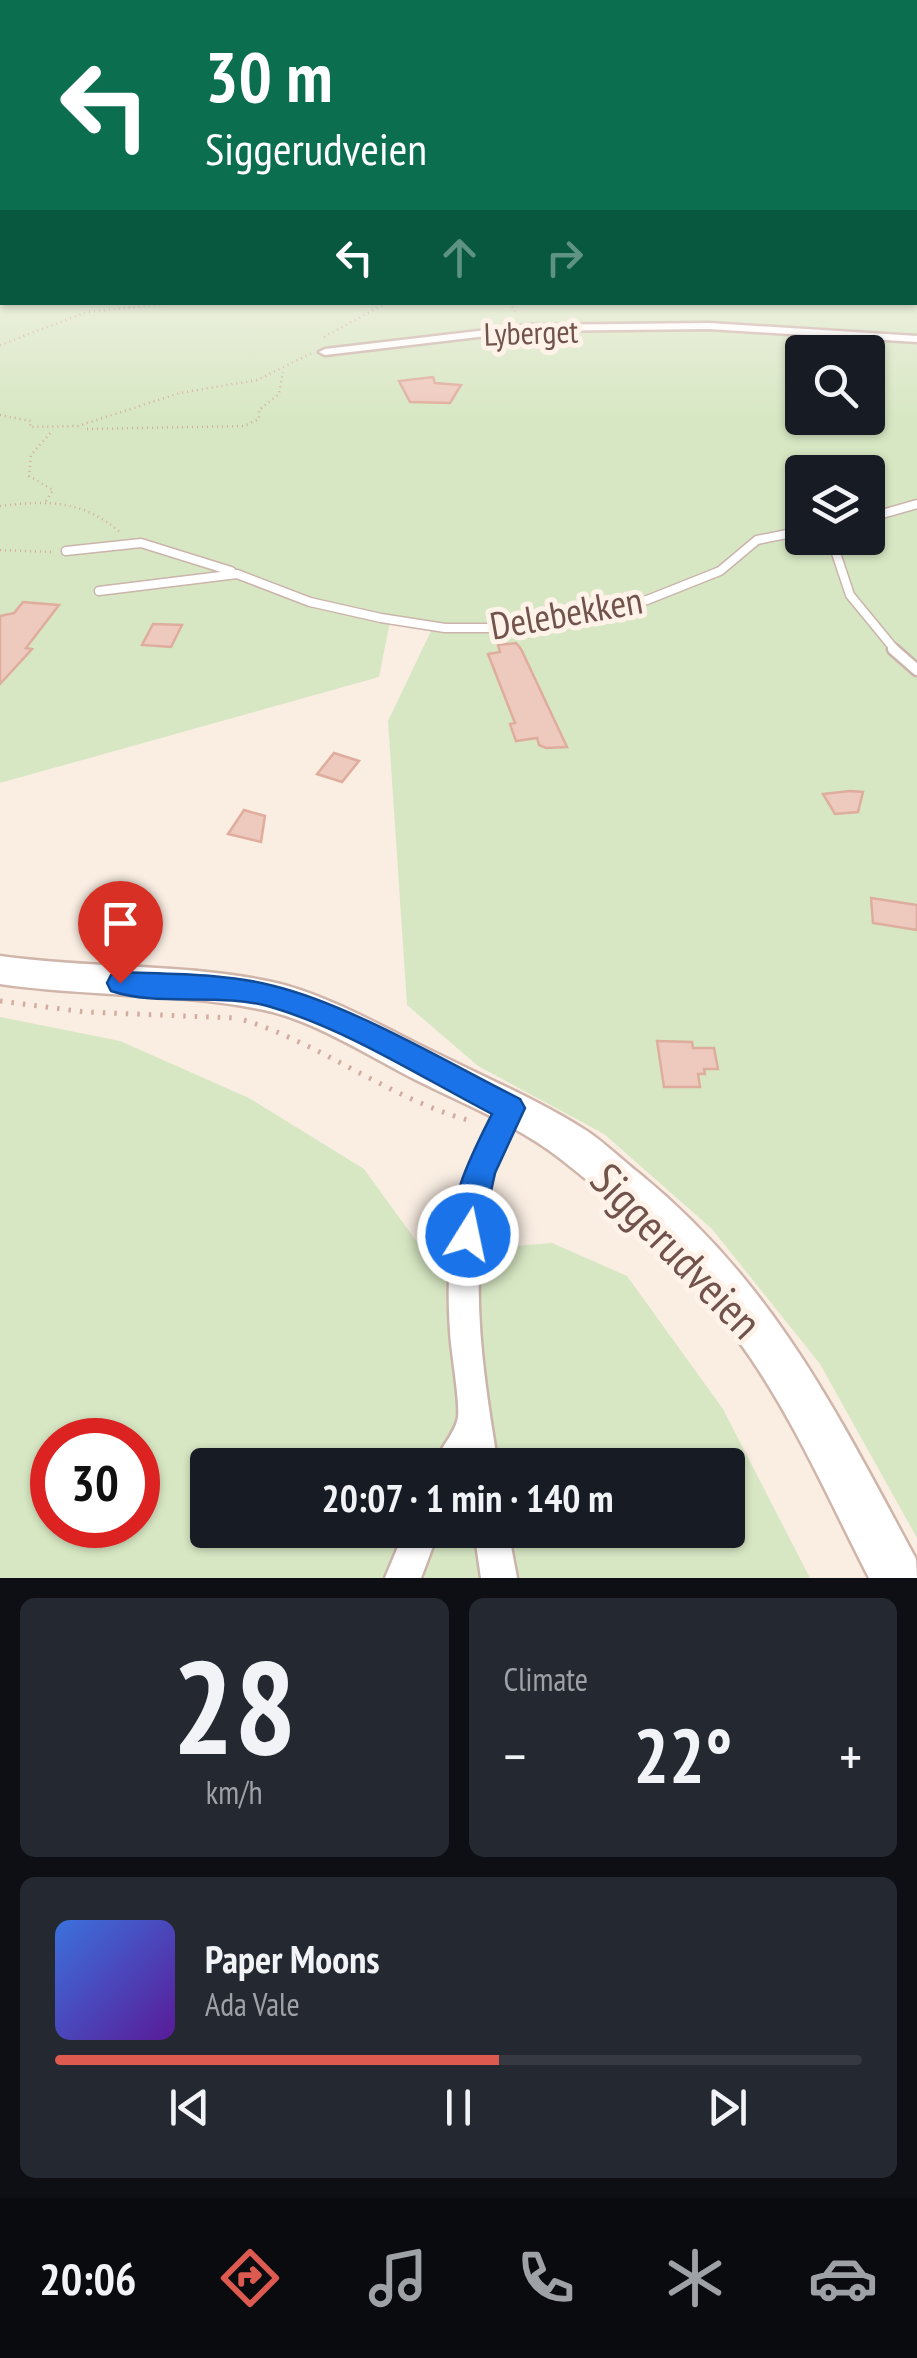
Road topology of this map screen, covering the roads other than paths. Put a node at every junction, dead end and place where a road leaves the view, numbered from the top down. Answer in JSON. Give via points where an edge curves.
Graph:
{"nodes":[{"id":1,"x":917,"y":339,"type":"edge"},
{"id":2,"x":322,"y":346,"type":"road end"},
{"id":3,"x":917,"y":504,"type":"edge"},
{"id":4,"x":885,"y":513,"type":"edge"},
{"id":5,"x":785,"y":535,"type":"edge"},
{"id":6,"x":66,"y":551,"type":"road end"},
{"id":7,"x":834,"y":555,"type":"edge"},
{"id":8,"x":237,"y":574,"type":"junction"},
{"id":9,"x":98,"y":592,"type":"dead end"},
{"id":10,"x":917,"y":670,"type":"edge"},
{"id":11,"x":0,"y":970,"type":"edge"},
{"id":12,"x":505,"y":1118,"type":"junction"},
{"id":13,"x":474,"y":1421,"type":"junction"},
{"id":14,"x":459,"y":1448,"type":"edge"},
{"id":15,"x":478,"y":1448,"type":"edge"},
{"id":16,"x":415,"y":1548,"type":"edge"},
{"id":17,"x":494,"y":1548,"type":"edge"},
{"id":18,"x":403,"y":1578,"type":"edge"},
{"id":19,"x":498,"y":1578,"type":"edge"},
{"id":20,"x":897,"y":1578,"type":"edge"}],
"edges":[{"from":1,"to":2,"type":"street","name":"Lyberget","via":[[708,326],[529,328]]},
{"from":3,"to":4,"type":"lane"},
{"from":5,"to":8,"type":"lane","name":"Delebekken","via":[[758,540],[720,571],[657,596],[521,628],[395,620],[321,605]]},
{"from":6,"to":8,"type":"lane","name":"Delebekken","via":[[152,545]]},
{"from":7,"to":10,"type":"lane","via":[[848,598]]},
{"from":8,"to":9,"type":"lane"},
{"from":11,"to":12,"type":"main road","name":"Siggerudveien","via":[[274,996],[348,1028]]},
{"from":12,"to":13,"type":"street","via":[[480,1172],[468,1235],[466,1334]]},
{"from":12,"to":20,"type":"main road","name":"Siggerudveien","via":[[574,1145],[628,1187],[729,1294],[791,1379]]},
{"from":13,"to":14,"type":"street"},
{"from":13,"to":15,"type":"street"},
{"from":16,"to":18,"type":"street"},
{"from":17,"to":19,"type":"street"}]}
